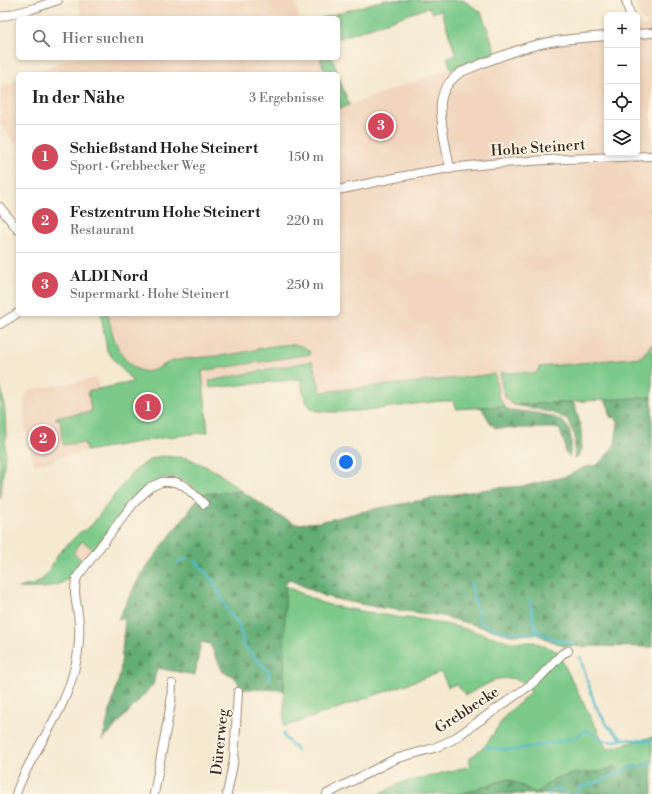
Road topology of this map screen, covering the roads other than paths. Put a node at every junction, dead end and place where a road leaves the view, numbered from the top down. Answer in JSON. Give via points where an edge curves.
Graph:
{"nodes":[{"id":1,"x":58,"y":0,"type":"edge"},
{"id":2,"x":626,"y":0,"type":"edge"},
{"id":3,"x":629,"y":12,"type":"edge"},
{"id":4,"x":0,"y":17,"type":"edge"},
{"id":5,"x":652,"y":33,"type":"edge"},
{"id":6,"x":640,"y":34,"type":"edge"},
{"id":7,"x":604,"y":36,"type":"edge"},
{"id":8,"x":652,"y":156,"type":"edge"},
{"id":9,"x":450,"y":169,"type":"junction"},
{"id":10,"x":340,"y":190,"type":"edge"},
{"id":11,"x":0,"y":207,"type":"edge"},
{"id":12,"x":16,"y":227,"type":"edge"},
{"id":13,"x":16,"y":314,"type":"edge"},
{"id":14,"x":0,"y":324,"type":"edge"},
{"id":15,"x":204,"y":504,"type":"dead end"},
{"id":16,"x":568,"y":651,"type":"dead end"},
{"id":17,"x":172,"y":684,"type":"dead end"},
{"id":18,"x":238,"y":692,"type":"dead end"},
{"id":19,"x":16,"y":794,"type":"edge"},
{"id":20,"x":154,"y":794,"type":"edge"},
{"id":21,"x":227,"y":794,"type":"edge"},
{"id":22,"x":327,"y":794,"type":"edge"}],
"edges":[{"from":1,"to":4,"type":"street"},
{"from":2,"to":3,"type":"street"},
{"from":5,"to":6,"type":"street"},
{"from":7,"to":9,"type":"street","via":[[538,45],[461,72],[452,79],[440,105]]},
{"from":8,"to":9,"type":"street","name":"Hohe Steinert","via":[[567,159]]},
{"from":9,"to":10,"type":"street","name":"Hohe Steinert"},
{"from":11,"to":12,"type":"street"},
{"from":13,"to":14,"type":"street"},
{"from":15,"to":19,"type":"street","via":[[185,486],[175,482],[162,482],[150,487],[133,504],[77,577],[75,597],[78,640],[74,672],[59,711],[26,769]]},
{"from":16,"to":22,"type":"street","name":"Grebbecke","via":[[529,686],[452,740],[395,759]]},
{"from":17,"to":20,"type":"street","via":[[171,703]]},
{"from":18,"to":21,"type":"street","name":"Dürerweg","via":[[234,759]]}]}
